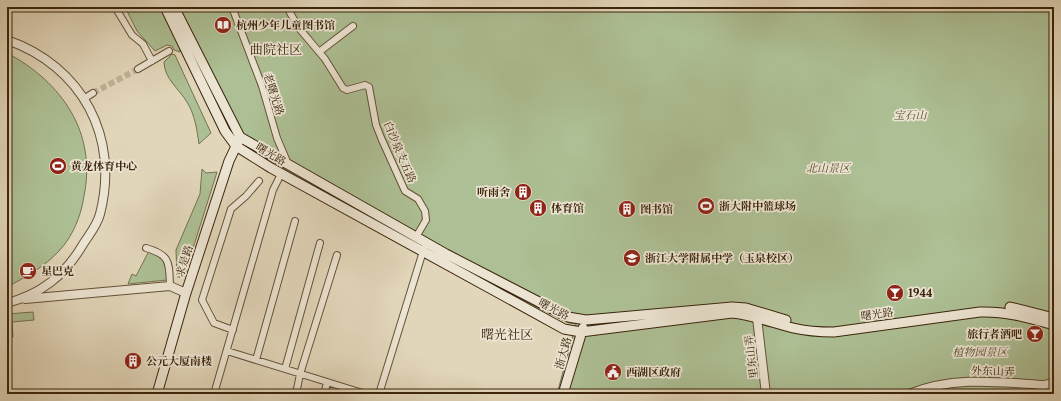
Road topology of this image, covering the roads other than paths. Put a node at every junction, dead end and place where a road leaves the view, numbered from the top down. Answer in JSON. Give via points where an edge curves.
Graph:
{"nodes":[{"id":1,"x":115,"y":7,"type":"edge"},
{"id":2,"x":165,"y":7,"type":"edge"},
{"id":3,"x":174,"y":7,"type":"edge"},
{"id":4,"x":232,"y":7,"type":"edge"},
{"id":5,"x":287,"y":7,"type":"edge"},
{"id":6,"x":354,"y":26,"type":"dead end"},
{"id":7,"x":7,"y":40,"type":"edge"},
{"id":8,"x":169,"y":51,"type":"dead end"},
{"id":9,"x":320,"y":52,"type":"junction"},
{"id":10,"x":152,"y":61,"type":"junction"},
{"id":11,"x":138,"y":69,"type":"tunnel mouth"},
{"id":12,"x":93,"y":93,"type":"tunnel mouth"},
{"id":13,"x":85,"y":98,"type":"junction"},
{"id":14,"x":240,"y":137,"type":"junction"},
{"id":15,"x":236,"y":146,"type":"junction"},
{"id":16,"x":289,"y":166,"type":"junction"},
{"id":17,"x":281,"y":174,"type":"junction"},
{"id":18,"x":259,"y":182,"type":"dead end"},
{"id":19,"x":295,"y":221,"type":"dead end"},
{"id":20,"x":416,"y":237,"type":"junction"},
{"id":21,"x":320,"y":243,"type":"dead end"},
{"id":22,"x":425,"y":247,"type":"junction"},
{"id":23,"x":146,"y":248,"type":"dead end"},
{"id":24,"x":337,"y":255,"type":"dead end"},
{"id":25,"x":170,"y":286,"type":"junction"},
{"id":26,"x":186,"y":293,"type":"junction"},
{"id":27,"x":20,"y":299,"type":"junction"},
{"id":28,"x":7,"y":302,"type":"edge"},
{"id":29,"x":757,"y":318,"type":"junction"},
{"id":30,"x":1054,"y":318,"type":"edge"},
{"id":31,"x":586,"y":320,"type":"junction"},
{"id":32,"x":1054,"y":325,"type":"edge"},
{"id":33,"x":233,"y":330,"type":"junction"},
{"id":34,"x":581,"y":332,"type":"junction"},
{"id":35,"x":227,"y":351,"type":"junction"},
{"id":36,"x":256,"y":360,"type":"junction"},
{"id":37,"x":285,"y":369,"type":"junction"},
{"id":38,"x":300,"y":374,"type":"junction"},
{"id":39,"x":328,"y":383,"type":"junction"},
{"id":40,"x":1054,"y":383,"type":"edge"},
{"id":41,"x":157,"y":394,"type":"edge"},
{"id":42,"x":214,"y":394,"type":"edge"},
{"id":43,"x":296,"y":394,"type":"edge"},
{"id":44,"x":324,"y":394,"type":"edge"},
{"id":45,"x":366,"y":394,"type":"edge"},
{"id":46,"x":379,"y":394,"type":"edge"},
{"id":47,"x":563,"y":394,"type":"edge"},
{"id":48,"x":766,"y":394,"type":"edge"},
{"id":49,"x":909,"y":394,"type":"edge"}],
"edges":[{"from":1,"to":10,"type":"street","via":[[132,35],[143,44]]},
{"from":2,"to":15,"type":"main road","name":"曙光路","via":[[225,131]]},
{"from":3,"to":14,"type":"main road"},
{"from":4,"to":16,"type":"street","name":"老曙光路"},
{"from":5,"to":9,"type":"street","via":[[298,27]]},
{"from":6,"to":9,"type":"street"},
{"from":7,"to":13,"type":"street","via":[[42,56],[62,71]]},
{"from":8,"to":10,"type":"street"},
{"from":9,"to":20,"type":"street","name":"白沙泉支五路","via":[[344,88],[347,90],[365,85],[369,87],[376,125],[405,191],[418,199],[425,211],[426,220]]},
{"from":10,"to":11,"type":"street"},
{"from":12,"to":13,"type":"street"},
{"from":13,"to":27,"type":"street","via":[[99,133],[104,156],[105,186],[99,216],[75,258],[54,282]]},
{"from":14,"to":15,"type":"main road","name":"求是路"},
{"from":14,"to":16,"type":"main road","name":"曙光路"},
{"from":15,"to":17,"type":"main road","name":"曙光路"},
{"from":15,"to":26,"type":"main road","name":"求是路"},
{"from":16,"to":20,"type":"main road","name":"曙光路"},
{"from":17,"to":22,"type":"main road","name":"曙光路"},
{"from":17,"to":33,"type":"street","via":[[273,190]]},
{"from":18,"to":33,"type":"street","via":[[231,209],[202,300],[214,323]]},
{"from":19,"to":36,"type":"street"},
{"from":20,"to":22,"type":"main road","name":"曙光路"},
{"from":21,"to":37,"type":"street"},
{"from":22,"to":31,"type":"main road","name":"曙光路","via":[[568,317]]},
{"from":22,"to":34,"type":"main road","name":"曙光路","via":[[564,329]]},
{"from":22,"to":46,"type":"street"},
{"from":23,"to":25,"type":"street","via":[[164,255],[169,264]]},
{"from":24,"to":38,"type":"street"},
{"from":25,"to":26,"type":"street"},
{"from":25,"to":27,"type":"street"},
{"from":26,"to":41,"type":"main road","name":"求是路"},
{"from":27,"to":28,"type":"street"},
{"from":29,"to":32,"type":"main road","name":"曙光路","via":[[794,329],[834,332],[980,312],[1018,315]]},
{"from":29,"to":34,"type":"main road","name":"曙光路","via":[[746,314],[718,314]]},
{"from":29,"to":48,"type":"street","name":"里东山弄"},
{"from":30,"to":31,"type":"main road","name":"曙光路","via":[[1013,308],[978,306],[837,326],[811,326],[732,306]]},
{"from":31,"to":34,"type":"main road","name":"浙大路"},
{"from":33,"to":35,"type":"street"},
{"from":34,"to":47,"type":"main road","name":"浙大路"},
{"from":35,"to":36,"type":"street"},
{"from":35,"to":42,"type":"street"},
{"from":36,"to":37,"type":"street"},
{"from":37,"to":38,"type":"street"},
{"from":38,"to":39,"type":"street"},
{"from":38,"to":43,"type":"street"},
{"from":39,"to":44,"type":"street"},
{"from":39,"to":45,"type":"street"},
{"from":40,"to":49,"type":"street","name":"外东山弄","via":[[1044,385],[968,380]]}]}
